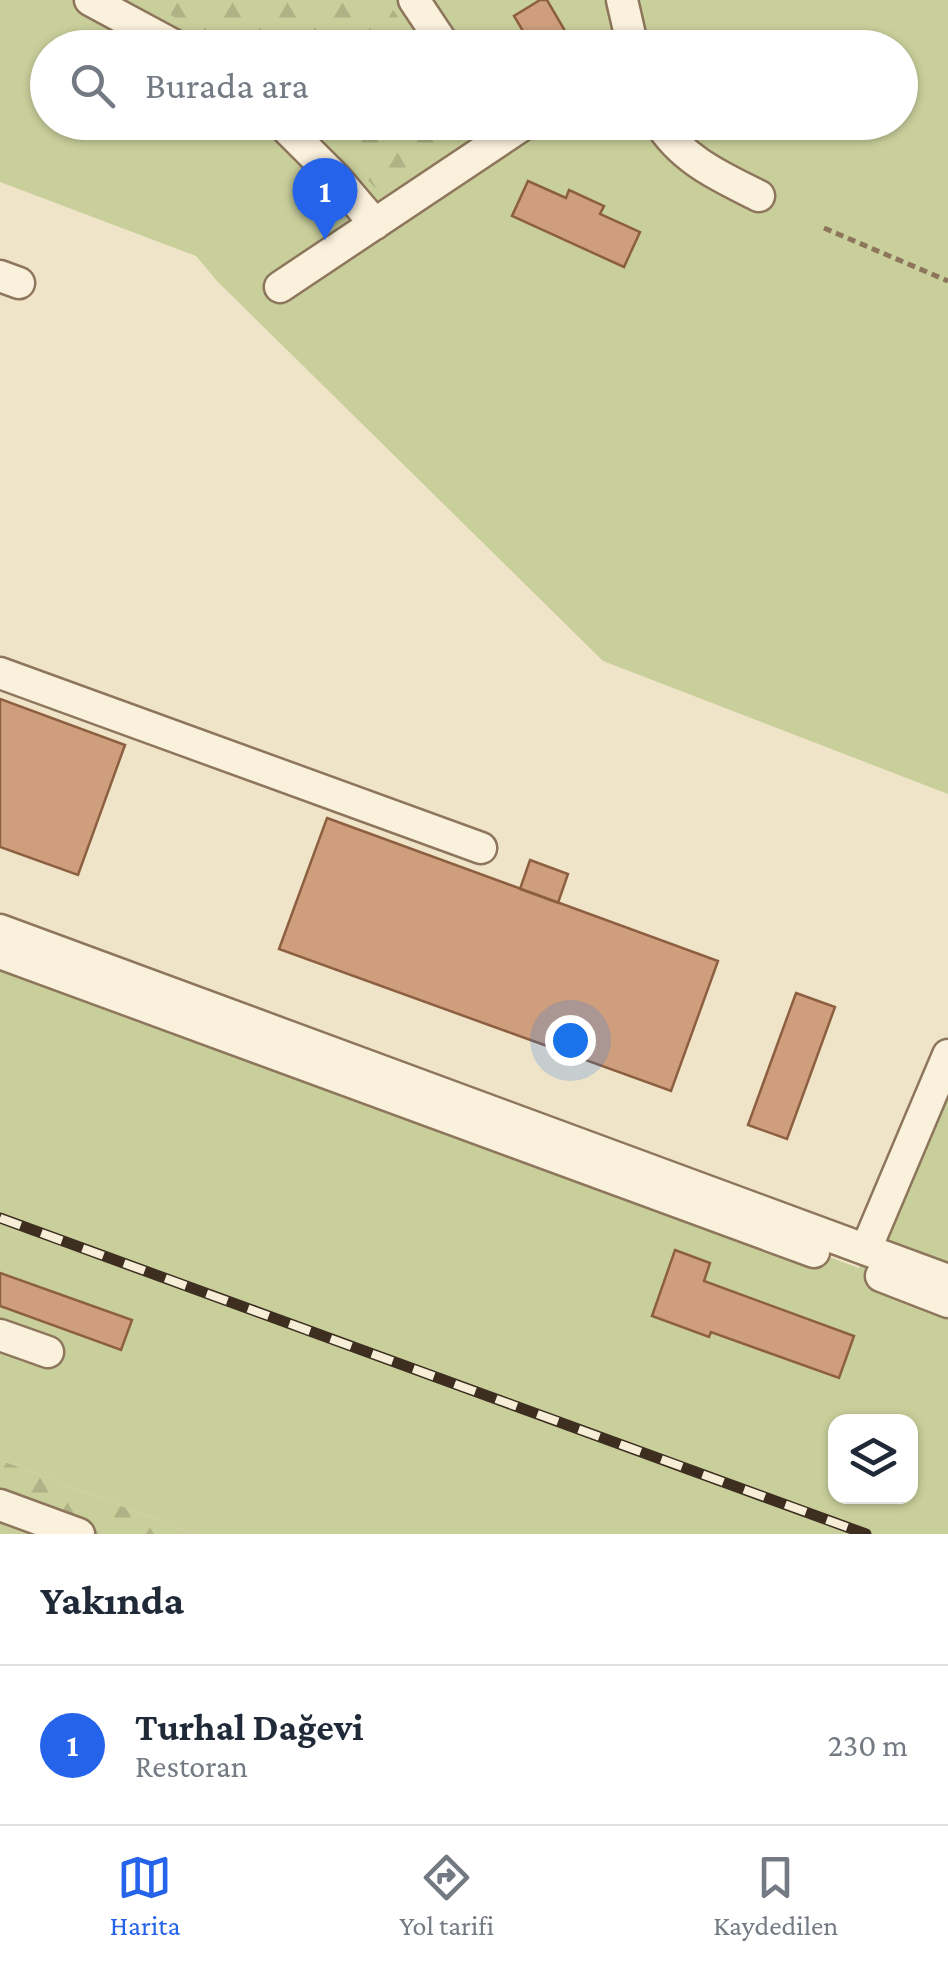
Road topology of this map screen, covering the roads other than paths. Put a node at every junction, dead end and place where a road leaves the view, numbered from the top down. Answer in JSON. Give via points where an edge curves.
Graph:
{"nodes":[{"id":1,"x":90,"y":0,"type":"edge"},
{"id":2,"x":414,"y":0,"type":"edge"},
{"id":3,"x":622,"y":0,"type":"edge"},
{"id":4,"x":150,"y":30,"type":"edge"},
{"id":5,"x":434,"y":30,"type":"edge"},
{"id":6,"x":629,"y":30,"type":"edge"},
{"id":7,"x":298,"y":140,"type":"edge"},
{"id":8,"x":492,"y":140,"type":"edge"},
{"id":9,"x":671,"y":140,"type":"edge"},
{"id":10,"x":759,"y":196,"type":"dead end"},
{"id":11,"x":374,"y":224,"type":"junction"},
{"id":12,"x":280,"y":287,"type":"dead end"},
{"id":13,"x":0,"y":673,"type":"edge"},
{"id":14,"x":481,"y":848,"type":"dead end"},
{"id":15,"x":0,"y":930,"type":"edge"},
{"id":16,"x":0,"y":954,"type":"edge"},
{"id":17,"x":948,"y":1054,"type":"edge"},
{"id":18,"x":866,"y":1249,"type":"junction"},
{"id":19,"x":948,"y":1280,"type":"edge"},
{"id":20,"x":948,"y":1302,"type":"edge"},
{"id":21,"x":0,"y":1335,"type":"edge"},
{"id":22,"x":48,"y":1352,"type":"dead end"},
{"id":23,"x":0,"y":1505,"type":"edge"},
{"id":24,"x":79,"y":1534,"type":"edge"}],
"edges":[{"from":1,"to":4,"type":"street"},
{"from":2,"to":5,"type":"street"},
{"from":3,"to":6,"type":"street"},
{"from":7,"to":11,"type":"street"},
{"from":8,"to":11,"type":"street"},
{"from":9,"to":10,"type":"street"},
{"from":11,"to":12,"type":"street"},
{"from":13,"to":14,"type":"street"},
{"from":15,"to":18,"type":"street"},
{"from":16,"to":20,"type":"street"},
{"from":17,"to":18,"type":"street"},
{"from":18,"to":19,"type":"street"},
{"from":21,"to":22,"type":"street"},
{"from":23,"to":24,"type":"street"}]}
